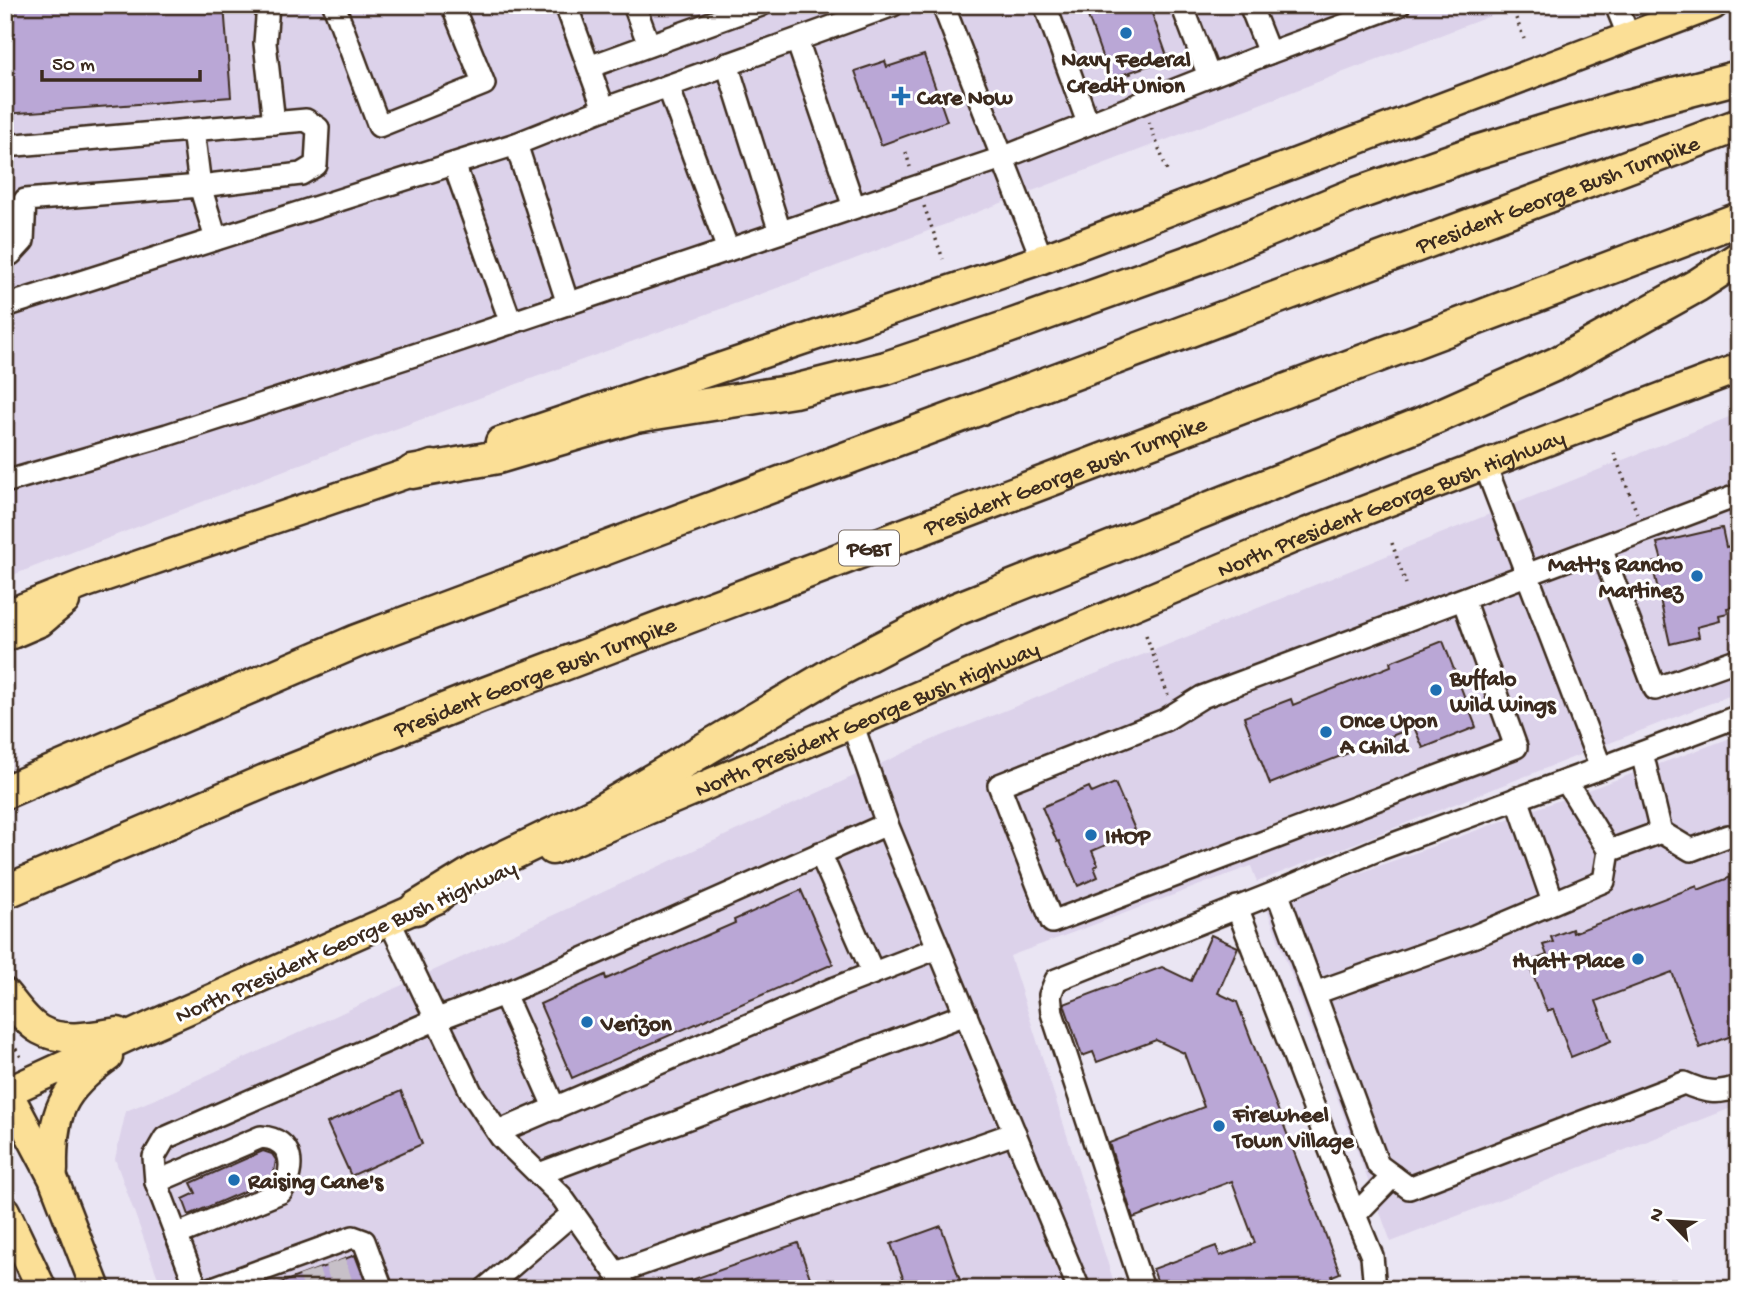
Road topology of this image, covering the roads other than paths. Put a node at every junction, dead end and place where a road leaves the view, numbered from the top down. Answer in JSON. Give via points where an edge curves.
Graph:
{"nodes":[{"id":1,"x":268,"y":5,"type":"edge"},
{"id":2,"x":334,"y":5,"type":"edge"},
{"id":3,"x":452,"y":5,"type":"edge"},
{"id":4,"x":566,"y":5,"type":"edge"},
{"id":5,"x":634,"y":5,"type":"edge"},
{"id":6,"x":761,"y":5,"type":"edge"},
{"id":7,"x":892,"y":5,"type":"edge"},
{"id":8,"x":943,"y":5,"type":"edge"},
{"id":9,"x":1045,"y":5,"type":"edge"},
{"id":10,"x":1182,"y":5,"type":"edge"},
{"id":11,"x":1250,"y":5,"type":"edge"},
{"id":12,"x":1399,"y":5,"type":"edge"},
{"id":13,"x":1616,"y":5,"type":"edge"},
{"id":14,"x":1713,"y":5,"type":"edge"},
{"id":15,"x":869,"y":9,"type":"edge"},
{"id":16,"x":1365,"y":11,"type":"edge"},
{"id":17,"x":1629,"y":37,"type":"junction"},
{"id":18,"x":797,"y":40,"type":"junction"},
{"id":19,"x":649,"y":45,"type":"junction"},
{"id":20,"x":1269,"y":53,"type":"junction"},
{"id":21,"x":727,"y":64,"type":"junction"},
{"id":22,"x":589,"y":67,"type":"junction"},
{"id":23,"x":1209,"y":76,"type":"junction"},
{"id":24,"x":1739,"y":77,"type":"edge"},
{"id":25,"x":668,"y":86,"type":"junction"},
{"id":26,"x":604,"y":108,"type":"junction"},
{"id":27,"x":274,"y":123,"type":"junction"},
{"id":28,"x":1088,"y":123,"type":"junction"},
{"id":29,"x":1739,"y":125,"type":"edge"},
{"id":30,"x":193,"y":130,"type":"junction"},
{"id":31,"x":516,"y":144,"type":"junction"},
{"id":32,"x":5,"y":146,"type":"edge"},
{"id":33,"x":1002,"y":158,"type":"junction"},
{"id":34,"x":454,"y":164,"type":"junction"},
{"id":35,"x":200,"y":186,"type":"junction"},
{"id":36,"x":854,"y":207,"type":"junction"},
{"id":37,"x":1739,"y":219,"type":"edge"},
{"id":38,"x":780,"y":232,"type":"junction"},
{"id":39,"x":216,"y":239,"type":"junction"},
{"id":40,"x":727,"y":250,"type":"junction"},
{"id":41,"x":5,"y":254,"type":"edge"},
{"id":42,"x":1739,"y":258,"type":"edge"},
{"id":43,"x":1042,"y":259,"type":"junction"},
{"id":44,"x":568,"y":304,"type":"junction"},
{"id":45,"x":5,"y":306,"type":"edge"},
{"id":46,"x":511,"y":323,"type":"junction"},
{"id":47,"x":1739,"y":368,"type":"edge"},
{"id":48,"x":1485,"y":465,"type":"junction"},
{"id":49,"x":412,"y":472,"type":"junction"},
{"id":50,"x":5,"y":482,"type":"edge"},
{"id":51,"x":1739,"y":495,"type":"edge"},
{"id":52,"x":1601,"y":548,"type":"junction"},
{"id":53,"x":1527,"y":576,"type":"junction"},
{"id":54,"x":86,"y":583,"type":"junction"},
{"id":55,"x":1463,"y":599,"type":"junction"},
{"id":56,"x":5,"y":615,"type":"edge"},
{"id":57,"x":5,"y":637,"type":"edge"},
{"id":58,"x":1739,"y":659,"type":"edge"},
{"id":59,"x":1739,"y":716,"type":"edge"},
{"id":60,"x":852,"y":723,"type":"junction"},
{"id":61,"x":1642,"y":753,"type":"junction"},
{"id":62,"x":1601,"y":768,"type":"junction"},
{"id":63,"x":1566,"y":781,"type":"junction"},
{"id":64,"x":5,"y":792,"type":"edge"},
{"id":65,"x":1517,"y":798,"type":"junction"},
{"id":66,"x":887,"y":824,"type":"junction"},
{"id":67,"x":1661,"y":832,"type":"junction"},
{"id":68,"x":1728,"y":836,"type":"dead end"},
{"id":69,"x":1609,"y":851,"type":"junction"},
{"id":70,"x":820,"y":853,"type":"junction"},
{"id":71,"x":5,"y":892,"type":"edge"},
{"id":72,"x":1277,"y":892,"type":"junction"},
{"id":73,"x":1553,"y":902,"type":"junction"},
{"id":74,"x":1237,"y":907,"type":"junction"},
{"id":75,"x":402,"y":914,"type":"junction"},
{"id":76,"x":938,"y":948,"type":"junction"},
{"id":77,"x":873,"y":973,"type":"junction"},
{"id":78,"x":5,"y":993,"type":"edge"},
{"id":79,"x":1315,"y":993,"type":"junction"},
{"id":80,"x":505,"y":994,"type":"junction"},
{"id":81,"x":966,"y":1014,"type":"junction"},
{"id":82,"x":435,"y":1020,"type":"junction"},
{"id":83,"x":153,"y":1025,"type":"junction"},
{"id":84,"x":1739,"y":1087,"type":"edge"},
{"id":85,"x":6,"y":1090,"type":"edge"},
{"id":86,"x":555,"y":1109,"type":"junction"},
{"id":87,"x":498,"y":1132,"type":"junction"},
{"id":88,"x":1015,"y":1133,"type":"junction"},
{"id":89,"x":539,"y":1174,"type":"junction"},
{"id":90,"x":1393,"y":1176,"type":"junction"},
{"id":91,"x":53,"y":1178,"type":"junction"},
{"id":92,"x":156,"y":1182,"type":"junction"},
{"id":93,"x":5,"y":1211,"type":"edge"},
{"id":94,"x":573,"y":1213,"type":"junction"},
{"id":95,"x":1356,"y":1215,"type":"junction"},
{"id":96,"x":176,"y":1235,"type":"junction"},
{"id":97,"x":266,"y":1279,"type":"edge"},
{"id":98,"x":621,"y":1281,"type":"edge"},
{"id":99,"x":236,"y":1284,"type":"edge"},
{"id":100,"x":43,"y":1289,"type":"edge"},
{"id":101,"x":96,"y":1289,"type":"edge"},
{"id":102,"x":197,"y":1289,"type":"edge"},
{"id":103,"x":210,"y":1289,"type":"edge"},
{"id":104,"x":382,"y":1289,"type":"edge"},
{"id":105,"x":485,"y":1289,"type":"edge"},
{"id":106,"x":1079,"y":1289,"type":"edge"},
{"id":107,"x":1143,"y":1289,"type":"edge"},
{"id":108,"x":1375,"y":1289,"type":"edge"}],
"edges":[{"from":1,"to":27,"type":"lane","via":[[265,43]]},
{"from":2,"to":3,"type":"lane","via":[[379,126],[484,84]]},
{"from":4,"to":22,"type":"lane"},
{"from":5,"to":19,"type":"lane"},
{"from":6,"to":19,"type":"lane"},
{"from":7,"to":15,"type":"lane"},
{"from":8,"to":33,"type":"lane"},
{"from":9,"to":28,"type":"lane"},
{"from":10,"to":23,"type":"lane"},
{"from":11,"to":20,"type":"lane"},
{"from":12,"to":16,"type":"lane"},
{"from":13,"to":17,"type":"lane"},
{"from":14,"to":17,"type":"main road"},
{"from":15,"to":18,"type":"lane"},
{"from":16,"to":20,"type":"lane"},
{"from":17,"to":43,"type":"main road"},
{"from":18,"to":21,"type":"lane"},
{"from":18,"to":36,"type":"lane"},
{"from":19,"to":22,"type":"lane"},
{"from":20,"to":23,"type":"lane"},
{"from":21,"to":25,"type":"lane"},
{"from":21,"to":38,"type":"lane"},
{"from":22,"to":26,"type":"lane"},
{"from":23,"to":28,"type":"lane"},
{"from":24,"to":49,"type":"highway","via":[[1492,146],[1356,194],[1194,260],[886,368],[794,391],[636,416],[498,457]]},
{"from":25,"to":26,"type":"lane"},
{"from":25,"to":40,"type":"lane"},
{"from":26,"to":31,"type":"lane"},
{"from":27,"to":30,"type":"lane"},
{"from":27,"to":35,"type":"lane","via":[[306,120],[318,128],[316,165],[301,174]]},
{"from":28,"to":33,"type":"lane"},
{"from":29,"to":64,"type":"highway","name":"President George Bush Turnpike","via":[[357,641]]},
{"from":30,"to":32,"type":"lane"},
{"from":30,"to":35,"type":"lane"},
{"from":31,"to":34,"type":"lane"},
{"from":31,"to":44,"type":"lane"},
{"from":33,"to":36,"type":"lane"},
{"from":33,"to":43,"type":"lane"},
{"from":34,"to":39,"type":"lane"},
{"from":34,"to":46,"type":"lane"},
{"from":35,"to":39,"type":"lane"},
{"from":35,"to":41,"type":"lane","via":[[24,200],[23,241],[11,254]]},
{"from":36,"to":38,"type":"lane"},
{"from":37,"to":71,"type":"highway","name":"President George Bush Turnpike","number":"PGBT","via":[[467,701]]},
{"from":38,"to":40,"type":"lane"},
{"from":39,"to":45,"type":"lane"},
{"from":40,"to":44,"type":"lane"},
{"from":42,"to":75,"type":"highway","via":[[1545,369],[1421,424],[957,609],[836,671],[597,813],[476,871]]},
{"from":43,"to":49,"type":"main road"},
{"from":44,"to":46,"type":"lane"},
{"from":46,"to":50,"type":"lane","via":[[167,435]]},
{"from":47,"to":48,"type":"main road","name":"North President George Bush Highway"},
{"from":48,"to":53,"type":"lane"},
{"from":48,"to":60,"type":"main road","name":"North President George Bush Highway","via":[[1308,532]]},
{"from":49,"to":54,"type":"main road"},
{"from":51,"to":52,"type":"lane"},
{"from":52,"to":53,"type":"lane"},
{"from":52,"to":58,"type":"lane","via":[[1655,690]]},
{"from":53,"to":55,"type":"lane"},
{"from":53,"to":62,"type":"lane"},
{"from":54,"to":56,"type":"main road"},
{"from":54,"to":57,"type":"main road","via":[[40,622]]},
{"from":55,"to":55,"type":"lane","via":[[1202,697],[1165,720],[999,785],[1052,922],[1516,747]]},
{"from":59,"to":61,"type":"lane"},
{"from":60,"to":66,"type":"lane"},
{"from":60,"to":75,"type":"main road","name":"North President George Bush Highway"},
{"from":61,"to":62,"type":"lane"},
{"from":61,"to":67,"type":"lane"},
{"from":62,"to":63,"type":"lane"},
{"from":63,"to":65,"type":"lane"},
{"from":63,"to":69,"type":"lane"},
{"from":65,"to":72,"type":"lane","via":[[1377,849]]},
{"from":65,"to":73,"type":"lane"},
{"from":66,"to":70,"type":"lane"},
{"from":66,"to":76,"type":"lane"},
{"from":67,"to":68,"type":"lane","via":[[1691,850]]},
{"from":67,"to":69,"type":"lane"},
{"from":69,"to":73,"type":"lane","via":[[1604,881]]},
{"from":70,"to":77,"type":"lane"},
{"from":70,"to":80,"type":"lane"},
{"from":72,"to":74,"type":"lane"},
{"from":72,"to":79,"type":"lane"},
{"from":73,"to":79,"type":"lane","via":[[1475,936]]},
{"from":74,"to":95,"type":"lane"},
{"from":74,"to":107,"type":"lane","via":[[1056,980],[1050,995],[1052,1013]]},
{"from":75,"to":82,"type":"lane"},
{"from":75,"to":83,"type":"main road","name":"North President George Bush Highway"},
{"from":76,"to":77,"type":"lane"},
{"from":76,"to":81,"type":"lane"},
{"from":77,"to":86,"type":"lane"},
{"from":78,"to":83,"type":"main road","via":[[41,1030],[66,1038]]},
{"from":79,"to":90,"type":"lane","via":[[1378,1165]]},
{"from":80,"to":82,"type":"lane"},
{"from":80,"to":86,"type":"lane"},
{"from":81,"to":88,"type":"lane"},
{"from":81,"to":89,"type":"lane"},
{"from":82,"to":87,"type":"lane","via":[[471,1092]]},
{"from":82,"to":92,"type":"lane","via":[[165,1138],[154,1157]]},
{"from":83,"to":85,"type":"main road","name":"North President George Bush Highway"},
{"from":83,"to":91,"type":"main road","via":[[83,1075],[66,1095],[52,1137]]},
{"from":84,"to":90,"type":"lane","via":[[1703,1092],[1684,1083],[1409,1188]]},
{"from":85,"to":91,"type":"main road"},
{"from":86,"to":87,"type":"lane"},
{"from":87,"to":89,"type":"lane"},
{"from":88,"to":98,"type":"lane"},
{"from":88,"to":106,"type":"lane"},
{"from":89,"to":94,"type":"lane"},
{"from":90,"to":95,"type":"lane"},
{"from":91,"to":101,"type":"main road"},
{"from":92,"to":96,"type":"lane"},
{"from":92,"to":96,"type":"lane","via":[[261,1137],[279,1141],[286,1149],[291,1166],[281,1192]]},
{"from":93,"to":100,"type":"main road"},
{"from":94,"to":98,"type":"lane"},
{"from":94,"to":105,"type":"lane"},
{"from":95,"to":108,"type":"lane","via":[[1372,1256]]},
{"from":96,"to":102,"type":"lane"},
{"from":97,"to":99,"type":"lane"},
{"from":97,"to":104,"type":"lane","via":[[332,1254],[352,1237],[364,1241]]},
{"from":99,"to":103,"type":"lane"}]}
